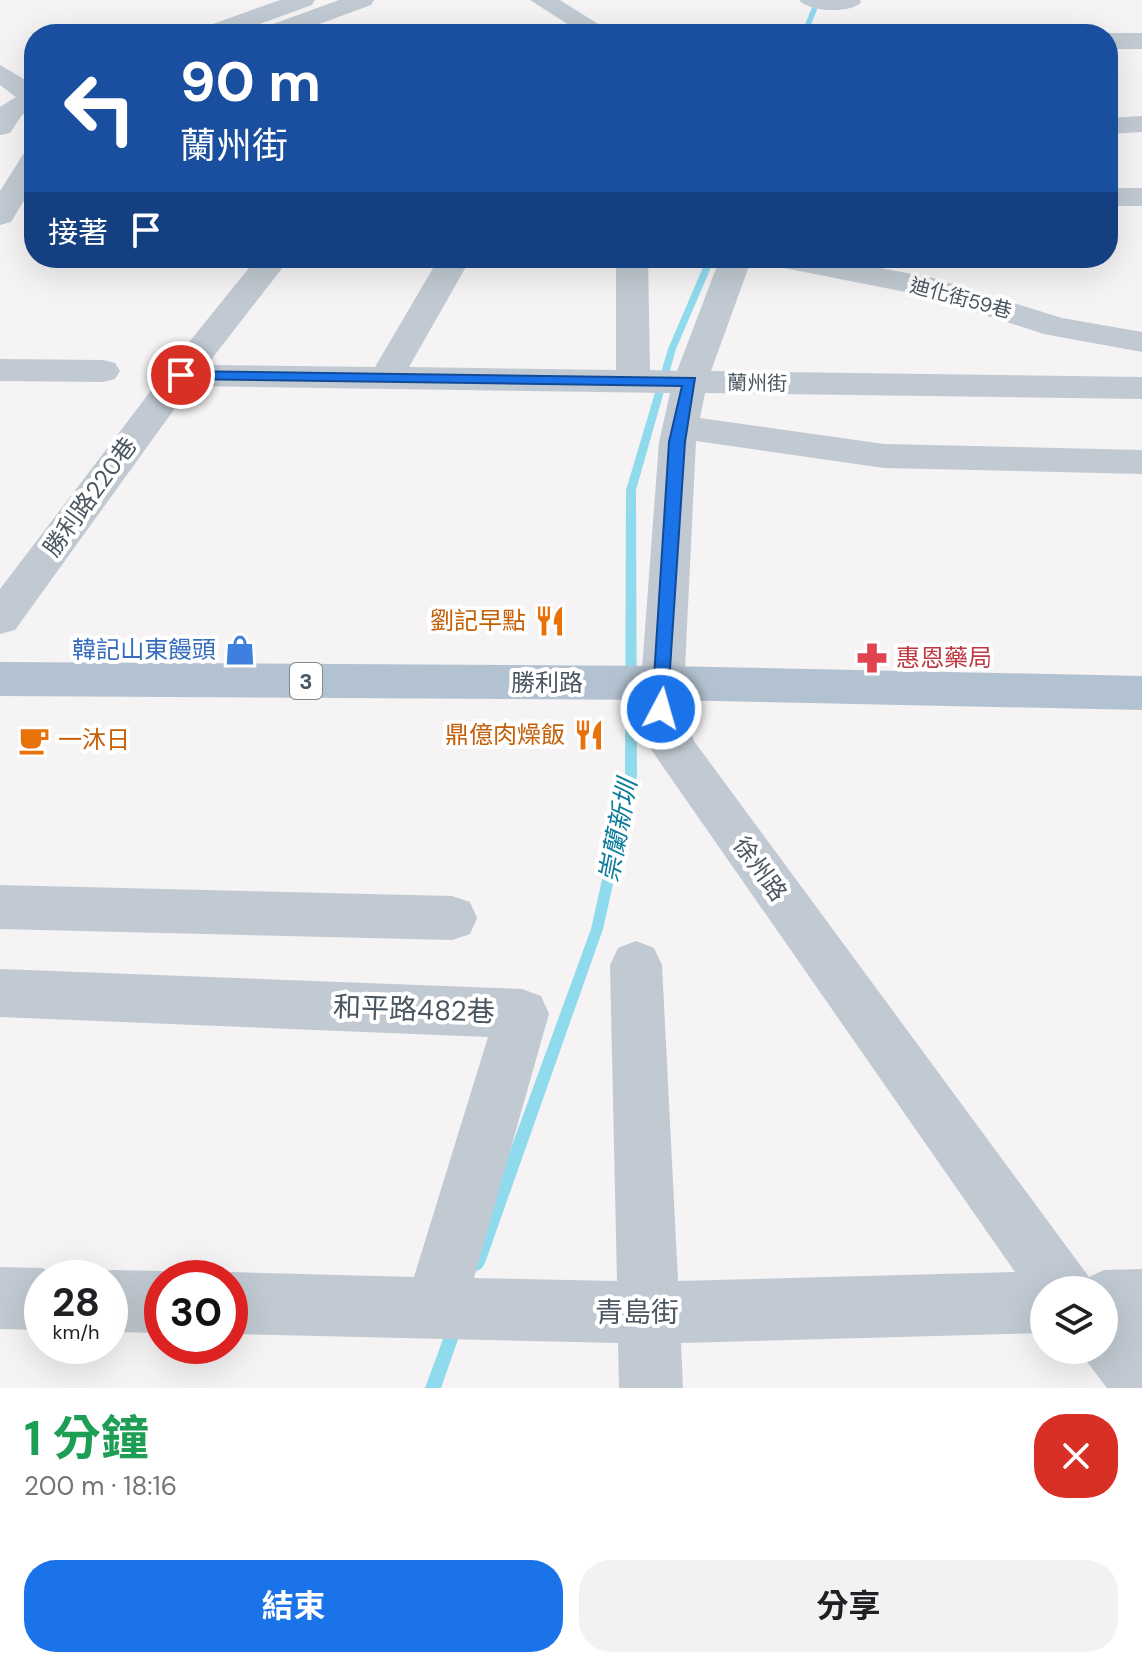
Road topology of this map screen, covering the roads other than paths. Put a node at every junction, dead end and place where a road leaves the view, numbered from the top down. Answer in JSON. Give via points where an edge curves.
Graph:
{"nodes":[{"id":1,"x":303,"y":0,"type":"edge"},
{"id":2,"x":362,"y":0,"type":"edge"},
{"id":3,"x":542,"y":0,"type":"edge"},
{"id":4,"x":236,"y":24,"type":"edge"},
{"id":5,"x":296,"y":24,"type":"edge"},
{"id":6,"x":584,"y":24,"type":"edge"},
{"id":7,"x":1118,"y":41,"type":"edge"},
{"id":8,"x":1142,"y":41,"type":"edge"},
{"id":9,"x":0,"y":73,"type":"edge"},
{"id":10,"x":24,"y":91,"type":"edge"},
{"id":11,"x":24,"y":103,"type":"edge"},
{"id":12,"x":1142,"y":124,"type":"edge"},
{"id":13,"x":1118,"y":125,"type":"edge"},
{"id":14,"x":0,"y":127,"type":"edge"},
{"id":15,"x":22,"y":176,"type":"edge"},
{"id":16,"x":1118,"y":197,"type":"edge"},
{"id":17,"x":1142,"y":197,"type":"edge"},
{"id":18,"x":0,"y":216,"type":"edge"},
{"id":19,"x":266,"y":268,"type":"edge"},
{"id":20,"x":449,"y":268,"type":"edge"},
{"id":21,"x":634,"y":268,"type":"edge"},
{"id":22,"x":730,"y":268,"type":"edge"},
{"id":23,"x":830,"y":268,"type":"edge"},
{"id":24,"x":1142,"y":342,"type":"edge"},
{"id":25,"x":0,"y":370,"type":"edge"},
{"id":26,"x":103,"y":371,"type":"dead end"},
{"id":27,"x":181,"y":375,"type":"junction"},
{"id":28,"x":386,"y":377,"type":"junction"},
{"id":29,"x":662,"y":381,"type":"junction"},
{"id":30,"x":1142,"y":388,"type":"edge"},
{"id":31,"x":680,"y":427,"type":"junction"},
{"id":32,"x":1142,"y":462,"type":"edge"},
{"id":33,"x":0,"y":619,"type":"edge"},
{"id":34,"x":0,"y":679,"type":"edge"},
{"id":35,"x":642,"y":683,"type":"junction"},
{"id":36,"x":1142,"y":693,"type":"edge"},
{"id":37,"x":0,"y":907,"type":"edge"},
{"id":38,"x":452,"y":918,"type":"dead end"},
{"id":39,"x":636,"y":965,"type":"dead end"},
{"id":40,"x":0,"y":993,"type":"edge"},
{"id":41,"x":1054,"y":1276,"type":"edge"},
{"id":42,"x":0,"y":1298,"type":"edge"},
{"id":43,"x":24,"y":1299,"type":"edge"},
{"id":44,"x":1142,"y":1300,"type":"edge"},
{"id":45,"x":1118,"y":1301,"type":"edge"},
{"id":46,"x":1030,"y":1302,"type":"edge"},
{"id":47,"x":248,"y":1303,"type":"edge"},
{"id":48,"x":461,"y":1309,"type":"junction"},
{"id":49,"x":648,"y":1313,"type":"junction"},
{"id":50,"x":1118,"y":1353,"type":"edge"},
{"id":51,"x":1142,"y":1380,"type":"edge"},
{"id":52,"x":651,"y":1388,"type":"edge"}],
"edges":[{"from":1,"to":4,"type":"street"},
{"from":2,"to":5,"type":"street"},
{"from":3,"to":6,"type":"street"},
{"from":7,"to":8,"type":"street"},
{"from":9,"to":10,"type":"street"},
{"from":11,"to":14,"type":"street","via":[[12,109]]},
{"from":12,"to":13,"type":"street"},
{"from":15,"to":18,"type":"street"},
{"from":16,"to":17,"type":"street"},
{"from":19,"to":27,"type":"street","name":"勝利路220巷"},
{"from":20,"to":28,"type":"street"},
{"from":21,"to":29,"type":"street","name":"徐州路"},
{"from":22,"to":29,"type":"street"},
{"from":23,"to":24,"type":"street","name":"迪化街59巷","via":[[933,288],[1056,327]]},
{"from":25,"to":26,"type":"street"},
{"from":27,"to":28,"type":"street","name":"蘭州街"},
{"from":27,"to":33,"type":"street","name":"勝利路220巷"},
{"from":28,"to":29,"type":"street","name":"蘭州街"},
{"from":29,"to":30,"type":"street","name":"蘭州街"},
{"from":29,"to":31,"type":"street","name":"徐州路"},
{"from":31,"to":32,"type":"street","via":[[884,456]]},
{"from":31,"to":35,"type":"street","name":"徐州路"},
{"from":34,"to":35,"type":"main road","name":"勝利路","number":"3"},
{"from":35,"to":36,"type":"main road","name":"勝利路","number":"3"},
{"from":35,"to":41,"type":"street","name":"徐州路","via":[[661,709],[673,748]]},
{"from":37,"to":38,"type":"street"},
{"from":39,"to":49,"type":"street"},
{"from":40,"to":48,"type":"street","name":"和平路482巷","via":[[522,1014]]},
{"from":42,"to":43,"type":"street"},
{"from":44,"to":45,"type":"street"},
{"from":46,"to":49,"type":"street","name":"青島街"},
{"from":47,"to":48,"type":"street","name":"青島街"},
{"from":48,"to":49,"type":"street","name":"青島街"},
{"from":49,"to":52,"type":"street"},
{"from":50,"to":51,"type":"street"}]}
